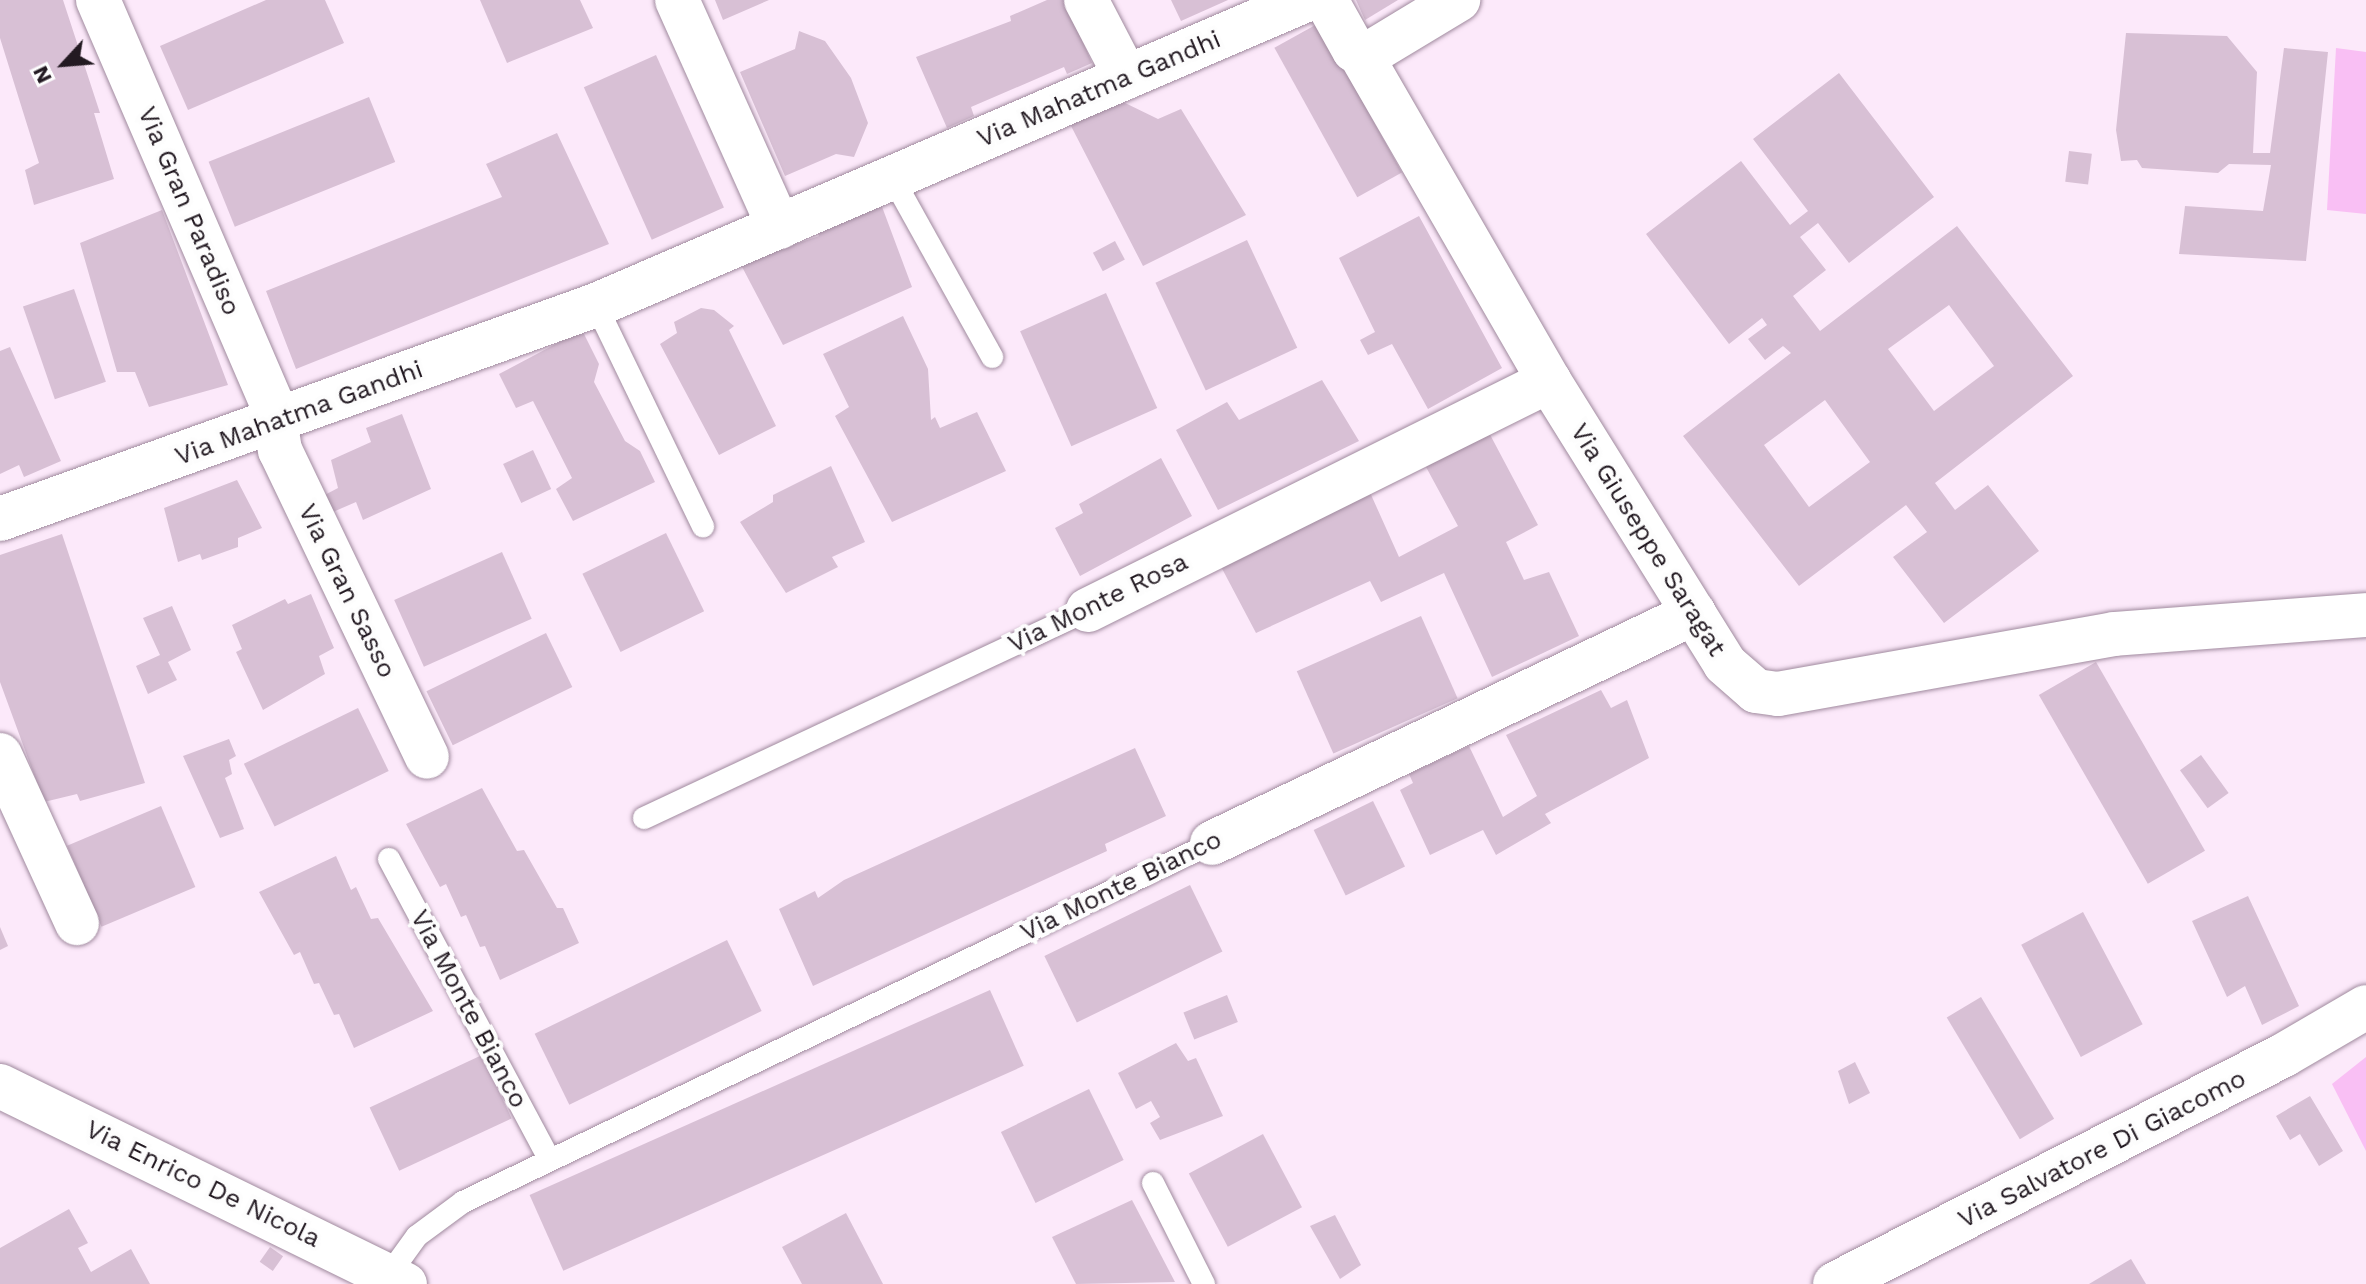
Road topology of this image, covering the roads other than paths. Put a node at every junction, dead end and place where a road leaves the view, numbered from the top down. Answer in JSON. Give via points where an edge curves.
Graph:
{"nodes":[{"id":1,"x":98,"y":0,"type":"edge"},
{"id":2,"x":677,"y":0,"type":"edge"},
{"id":3,"x":1086,"y":0,"type":"edge"},
{"id":4,"x":1306,"y":0,"type":"edge"},
{"id":5,"x":1326,"y":0,"type":"edge"},
{"id":6,"x":1458,"y":0,"type":"edge"},
{"id":7,"x":1361,"y":55,"type":"junction"},
{"id":8,"x":1126,"y":77,"type":"junction"},
{"id":9,"x":892,"y":177,"type":"junction"},
{"id":10,"x":779,"y":227,"type":"junction"},
{"id":11,"x":596,"y":305,"type":"junction"},
{"id":12,"x":992,"y":357,"type":"dead end"},
{"id":13,"x":1549,"y":381,"type":"junction"},
{"id":14,"x":277,"y":423,"type":"junction"},
{"id":15,"x":0,"y":519,"type":"edge"},
{"id":16,"x":703,"y":526,"type":"dead end"},
{"id":17,"x":1088,"y":610,"type":"joint"},
{"id":18,"x":1694,"y":613,"type":"junction"},
{"id":19,"x":2366,"y":615,"type":"edge"},
{"id":20,"x":0,"y":755,"type":"edge"},
{"id":21,"x":427,"y":757,"type":"dead end"},
{"id":22,"x":644,"y":818,"type":"dead end"},
{"id":23,"x":1212,"y":843,"type":"joint"},
{"id":24,"x":389,"y":859,"type":"dead end"},
{"id":25,"x":77,"y":923,"type":"dead end"},
{"id":26,"x":2366,"y":1007,"type":"edge"},
{"id":27,"x":0,"y":1086,"type":"edge"},
{"id":28,"x":550,"y":1160,"type":"junction"},
{"id":29,"x":1153,"y":1183,"type":"dead end"},
{"id":30,"x":396,"y":1280,"type":"edge"},
{"id":31,"x":1204,"y":1284,"type":"edge"},
{"id":32,"x":1835,"y":1284,"type":"edge"}],
"edges":[{"from":1,"to":14,"type":"street","name":"Via Gran Paradiso"},
{"from":2,"to":10,"type":"street"},
{"from":3,"to":8,"type":"street"},
{"from":4,"to":8,"type":"street","name":"Via Mahatma Gandhi"},
{"from":5,"to":7,"type":"street"},
{"from":6,"to":7,"type":"street","via":[[1372,54]]},
{"from":7,"to":13,"type":"street","name":"Via Giuseppe Saragat"},
{"from":8,"to":9,"type":"street","name":"Via Mahatma Gandhi"},
{"from":9,"to":10,"type":"street","name":"Via Mahatma Gandhi"},
{"from":9,"to":12,"type":"lane"},
{"from":10,"to":11,"type":"street","name":"Via Mahatma Gandhi"},
{"from":11,"to":14,"type":"street","name":"Via Mahatma Gandhi"},
{"from":11,"to":16,"type":"lane"},
{"from":13,"to":17,"type":"street","name":"Via Monte Rosa"},
{"from":13,"to":18,"type":"street","name":"Via Giuseppe Saragat"},
{"from":14,"to":15,"type":"street","name":"Via Mahatma Gandhi"},
{"from":14,"to":21,"type":"street","name":"Via Gran Sasso","via":[[280,450]]},
{"from":17,"to":22,"type":"lane","name":"Via Monte Rosa"},
{"from":18,"to":19,"type":"street","name":"Via Giuseppe Saragat","via":[[1725,664],[1756,691],[1778,694],[2114,634]]},
{"from":18,"to":23,"type":"street","name":"Via Monte Bianco"},
{"from":20,"to":25,"type":"street"},
{"from":23,"to":28,"type":"lane","name":"Via Monte Bianco"},
{"from":24,"to":28,"type":"lane","name":"Via Monte Bianco"},
{"from":26,"to":32,"type":"street","name":"Via Salvatore Di Giacomo","via":[[2284,1055]]},
{"from":27,"to":30,"type":"street","name":"Via Enrico De Nicola"},
{"from":28,"to":30,"type":"lane","name":"Via Monte Bianco","via":[[432,1223]]},
{"from":29,"to":31,"type":"lane"}]}
